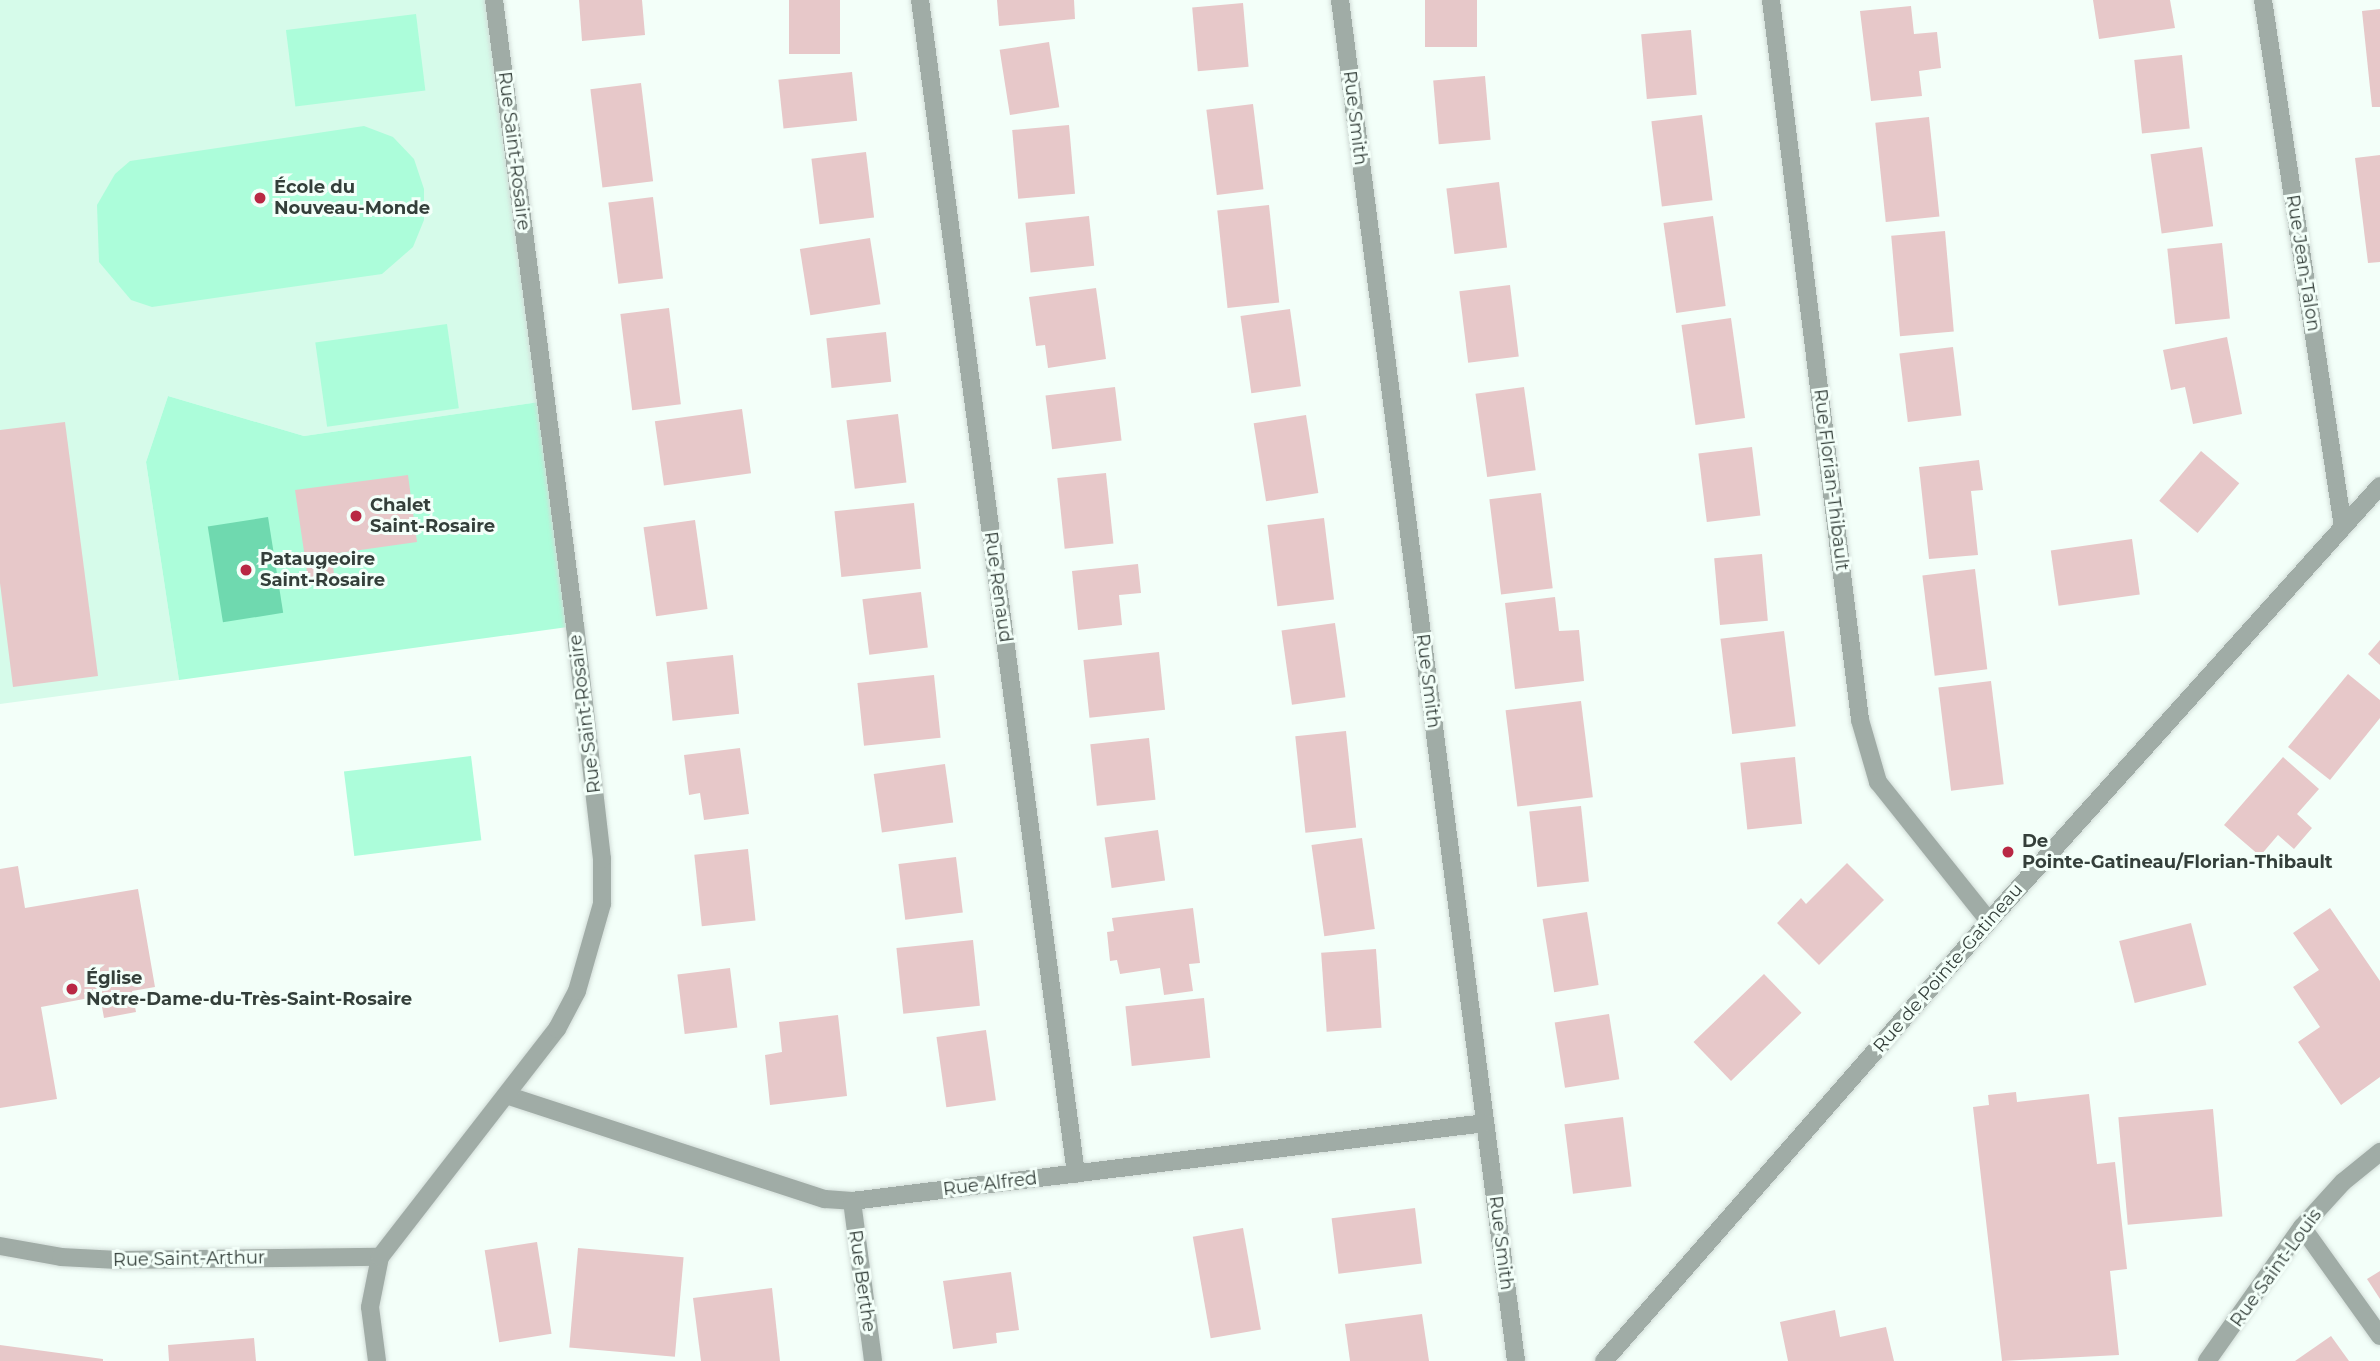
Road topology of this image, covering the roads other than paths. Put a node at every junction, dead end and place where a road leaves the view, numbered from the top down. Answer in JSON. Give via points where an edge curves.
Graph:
{"nodes":[{"id":1,"x":494,"y":0,"type":"edge"},
{"id":2,"x":920,"y":0,"type":"edge"},
{"id":3,"x":1340,"y":0,"type":"edge"},
{"id":4,"x":1771,"y":0,"type":"edge"},
{"id":5,"x":2263,"y":0,"type":"edge"},
{"id":6,"x":2380,"y":485,"type":"edge"},
{"id":7,"x":2343,"y":527,"type":"junction"},
{"id":8,"x":1989,"y":920,"type":"junction"},
{"id":9,"x":509,"y":1096,"type":"junction"},
{"id":10,"x":1485,"y":1123,"type":"junction"},
{"id":11,"x":2380,"y":1152,"type":"edge"},
{"id":12,"x":1076,"y":1174,"type":"junction"},
{"id":13,"x":852,"y":1200,"type":"junction"},
{"id":14,"x":2302,"y":1227,"type":"junction"},
{"id":15,"x":0,"y":1246,"type":"edge"},
{"id":16,"x":380,"y":1257,"type":"junction"},
{"id":17,"x":2380,"y":1336,"type":"edge"},
{"id":18,"x":377,"y":1361,"type":"edge"},
{"id":19,"x":873,"y":1361,"type":"edge"},
{"id":20,"x":1516,"y":1361,"type":"edge"},
{"id":21,"x":1604,"y":1361,"type":"edge"},
{"id":22,"x":2207,"y":1361,"type":"edge"}],
"edges":[{"from":1,"to":9,"type":"street","name":"Rue Saint-Rosaire","via":[[602,859],[602,905],[577,991],[557,1029]]},
{"from":2,"to":12,"type":"street","name":"Rue Renaud"},
{"from":3,"to":10,"type":"street","name":"Rue Smith"},
{"from":4,"to":8,"type":"street","name":"Rue Florian-Thibault","via":[[1860,720],[1878,782]]},
{"from":5,"to":7,"type":"street","name":"Rue Jean-Talon"},
{"from":6,"to":7,"type":"street","name":"Rue de Pointe-Gatineau"},
{"from":7,"to":8,"type":"street","name":"Rue de Pointe-Gatineau"},
{"from":8,"to":21,"type":"street","name":"Rue de Pointe-Gatineau"},
{"from":9,"to":13,"type":"street","name":"Rue Alfred","via":[[825,1199]]},
{"from":9,"to":16,"type":"street","name":"Rue Saint-Rosaire"},
{"from":10,"to":12,"type":"street","name":"Rue Alfred"},
{"from":10,"to":20,"type":"street","name":"Rue Smith"},
{"from":11,"to":14,"type":"street","name":"Rue Saint-Louis","via":[[2343,1181]]},
{"from":12,"to":13,"type":"street","name":"Rue Alfred"},
{"from":13,"to":19,"type":"street","name":"Rue Berthe"},
{"from":14,"to":17,"type":"street"},
{"from":14,"to":22,"type":"street","name":"Rue Saint-Louis"},
{"from":15,"to":16,"type":"street","name":"Rue Saint-Arthur","via":[[61,1257],[118,1260]]},
{"from":16,"to":18,"type":"street","name":"Rue Saint-Rosaire","via":[[370,1307]]}]}
